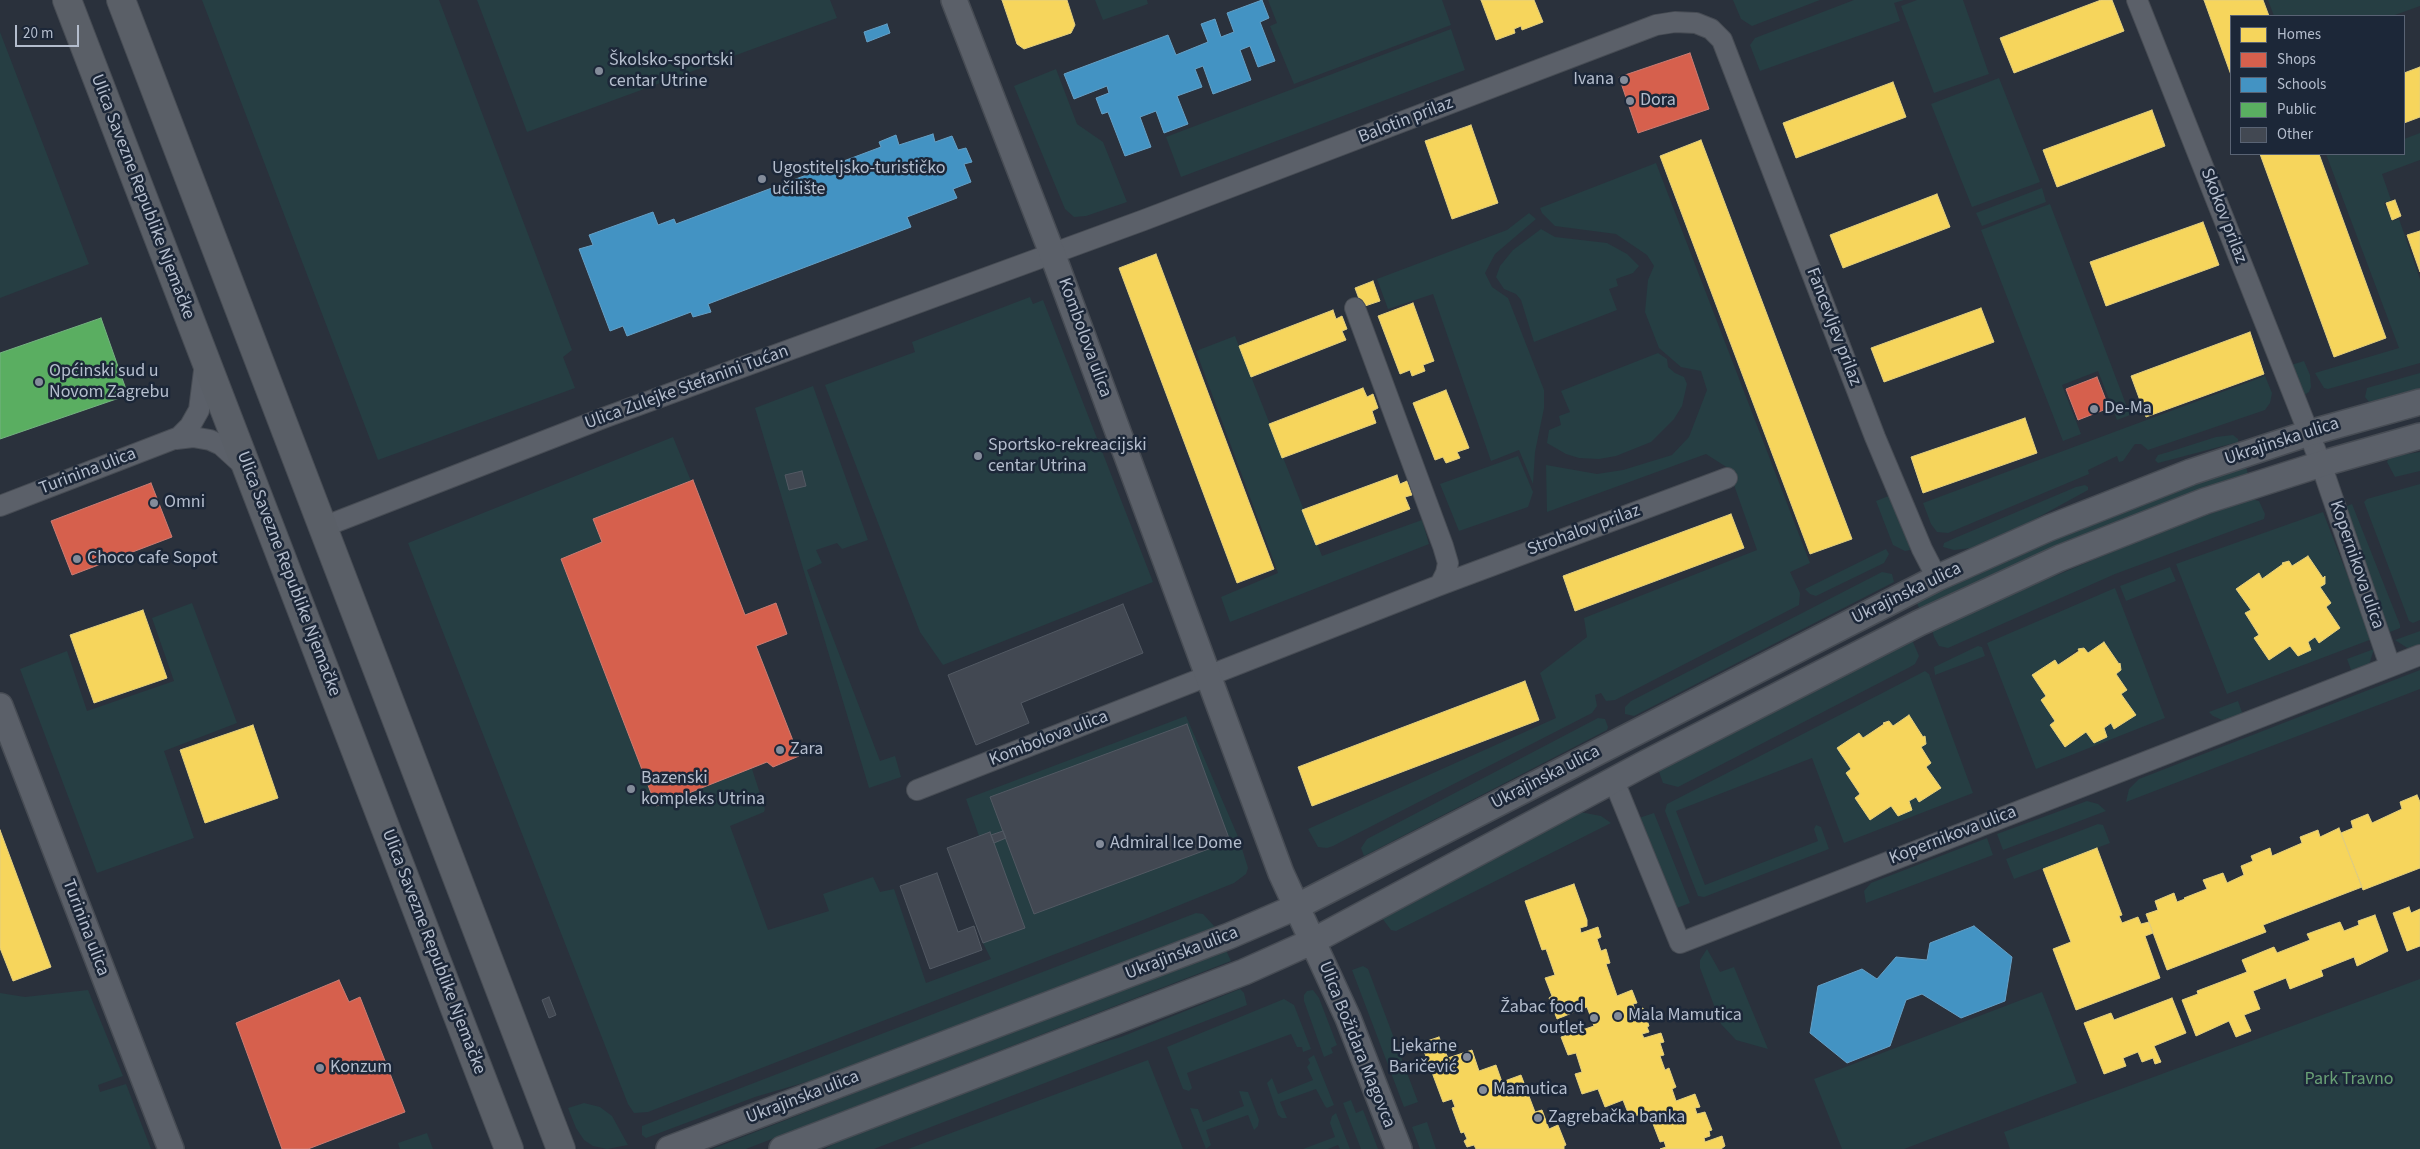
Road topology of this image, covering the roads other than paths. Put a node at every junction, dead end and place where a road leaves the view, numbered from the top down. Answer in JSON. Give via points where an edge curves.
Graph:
{"nodes":[{"id":1,"x":67,"y":0,"type":"edge"},
{"id":2,"x":121,"y":0,"type":"edge"},
{"id":3,"x":954,"y":0,"type":"edge"},
{"id":4,"x":2137,"y":0,"type":"edge"},
{"id":5,"x":1736,"y":75,"type":"joint"},
{"id":6,"x":1052,"y":253,"type":"junction"},
{"id":7,"x":1355,"y":308,"type":"dead end"},
{"id":8,"x":205,"y":361,"type":"junction"},
{"id":9,"x":2420,"y":402,"type":"edge"},
{"id":10,"x":2309,"y":433,"type":"junction"},
{"id":11,"x":2420,"y":436,"type":"edge"},
{"id":12,"x":176,"y":438,"type":"junction"},
{"id":13,"x":2321,"y":464,"type":"junction"},
{"id":14,"x":246,"y":468,"type":"junction"},
{"id":15,"x":1727,"y":478,"type":"dead end"},
{"id":16,"x":0,"y":506,"type":"edge"},
{"id":17,"x":323,"y":527,"type":"junction"},
{"id":18,"x":1936,"y":578,"type":"junction"},
{"id":19,"x":1440,"y":585,"type":"junction"},
{"id":20,"x":2420,"y":654,"type":"edge"},
{"id":21,"x":2390,"y":666,"type":"junction"},
{"id":22,"x":1210,"y":677,"type":"junction"},
{"id":23,"x":0,"y":706,"type":"edge"},
{"id":24,"x":1614,"y":781,"type":"junction"},
{"id":25,"x":917,"y":790,"type":"dead end"},
{"id":26,"x":1296,"y":907,"type":"junction"},
{"id":27,"x":1313,"y":941,"type":"junction"},
{"id":28,"x":171,"y":1149,"type":"edge"},
{"id":29,"x":509,"y":1149,"type":"edge"},
{"id":30,"x":561,"y":1149,"type":"edge"},
{"id":31,"x":669,"y":1149,"type":"edge"},
{"id":32,"x":782,"y":1149,"type":"edge"},
{"id":33,"x":1399,"y":1149,"type":"edge"}],
"edges":[{"from":1,"to":8,"type":"main road","name":"Ulica Savezne Republike Njemačke"},
{"from":2,"to":17,"type":"main road"},
{"from":3,"to":6,"type":"street","name":"Kombolova ulica"},
{"from":4,"to":10,"type":"street","name":"Skokov prilaz"},
{"from":5,"to":6,"type":"street","name":"Balotin prilaz","via":[[1722,40],[1711,29],[1696,23],[1656,25]]},
{"from":5,"to":18,"type":"street","name":"Fancevljev prilaz","via":[[1875,437]]},
{"from":6,"to":17,"type":"street","name":"Ulica Zulejke Stefanini Tućan","via":[[606,417]]},
{"from":6,"to":22,"type":"street","name":"Kombolova ulica"},
{"from":7,"to":19,"type":"street","via":[[1443,546],[1448,563]]},
{"from":8,"to":12,"type":"street","name":"Turinina ulica","via":[[199,410],[190,426]]},
{"from":8,"to":14,"type":"main road","name":"Ulica Savezne Republike Njemačke"},
{"from":9,"to":10,"type":"street","name":"Ukrajinska ulica"},
{"from":10,"to":13,"type":"street","name":"Skokov prilaz"},
{"from":10,"to":18,"type":"street","name":"Ukrajinska ulica","via":[[2149,489],[2049,528]]},
{"from":11,"to":13,"type":"street","name":"Ukrajinska ulica"},
{"from":12,"to":14,"type":"street","name":"Turinina ulica","via":[[210,440],[221,445]]},
{"from":12,"to":16,"type":"street","name":"Turinina ulica"},
{"from":13,"to":21,"type":"street","name":"Kopernikova ulica"},
{"from":13,"to":24,"type":"street","name":"Ukrajinska ulica","via":[[2205,502],[2060,558],[1919,623]]},
{"from":14,"to":29,"type":"main road","name":"Ulica Savezne Republike Njemačke"},
{"from":15,"to":19,"type":"street","name":"Strohalov prilaz"},
{"from":17,"to":30,"type":"main road"},
{"from":18,"to":26,"type":"street","name":"Ukrajinska ulica"},
{"from":19,"to":22,"type":"street","name":"Strohalov prilaz"},
{"from":20,"to":21,"type":"street","name":"Kopernikova ulica"},
{"from":21,"to":24,"type":"street","name":"Kopernikova ulica","via":[[1680,943]]},
{"from":22,"to":25,"type":"street","name":"Kombolova ulica"},
{"from":22,"to":26,"type":"street","name":"Kombolova ulica"},
{"from":23,"to":28,"type":"street","name":"Turinina ulica"},
{"from":24,"to":27,"type":"street","name":"Ukrajinska ulica"},
{"from":26,"to":27,"type":"street","name":"Ulica Božidara Magovca"},
{"from":26,"to":31,"type":"street","name":"Ukrajinska ulica","via":[[1229,936]]},
{"from":27,"to":32,"type":"street","name":"Ukrajinska ulica","via":[[1244,972]]},
{"from":27,"to":33,"type":"street","name":"Ulica Božidara Magovca","via":[[1348,1018]]}]}
